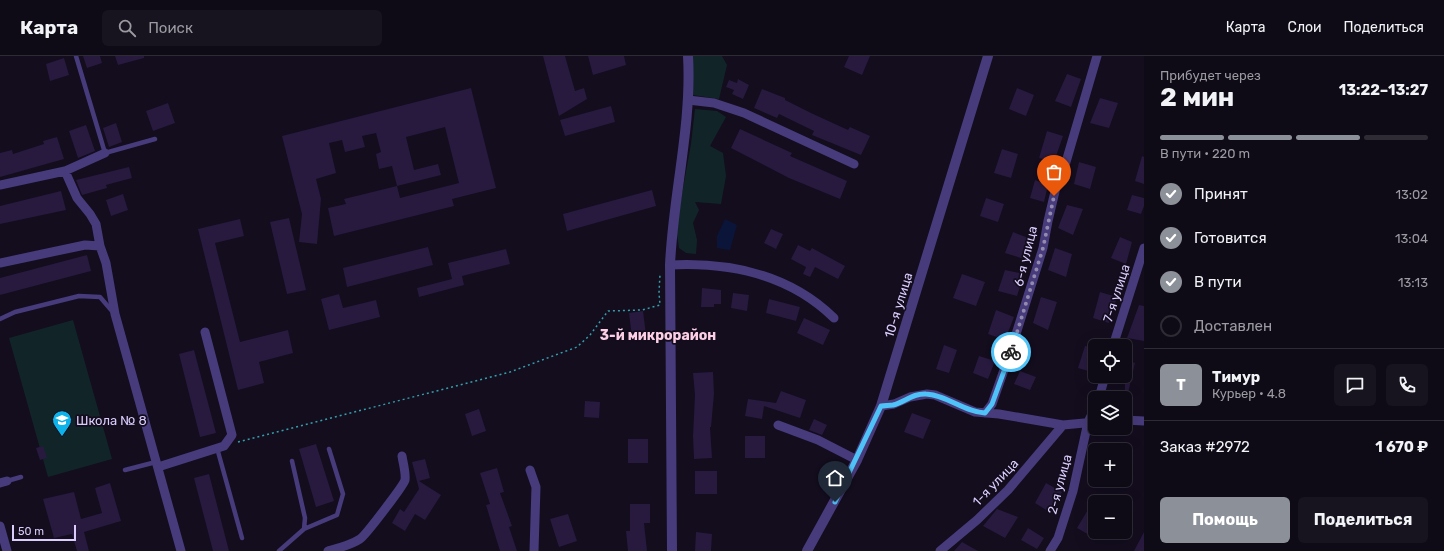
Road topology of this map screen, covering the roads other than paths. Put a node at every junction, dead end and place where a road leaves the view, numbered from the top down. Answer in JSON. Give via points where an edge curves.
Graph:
{"nodes":[{"id":1,"x":76,"y":56,"type":"edge"},
{"id":2,"x":688,"y":56,"type":"edge"},
{"id":3,"x":988,"y":56,"type":"edge"},
{"id":4,"x":1097,"y":56,"type":"edge"},
{"id":5,"x":688,"y":100,"type":"junction"},
{"id":6,"x":155,"y":139,"type":"dead end"},
{"id":7,"x":105,"y":153,"type":"junction"},
{"id":8,"x":854,"y":164,"type":"dead end"},
{"id":9,"x":65,"y":171,"type":"junction"},
{"id":10,"x":0,"y":185,"type":"edge"},
{"id":11,"x":100,"y":246,"type":"junction"},
{"id":12,"x":1144,"y":248,"type":"edge"},
{"id":13,"x":0,"y":263,"type":"edge"},
{"id":14,"x":670,"y":265,"type":"junction"},
{"id":15,"x":115,"y":314,"type":"junction"},
{"id":16,"x":834,"y":318,"type":"dead end"},
{"id":17,"x":0,"y":319,"type":"edge"},
{"id":18,"x":205,"y":332,"type":"dead end"},
{"id":19,"x":1115,"y":339,"type":"edge"},
{"id":20,"x":881,"y":406,"type":"junction"},
{"id":21,"x":985,"y":413,"type":"junction"},
{"id":22,"x":1132,"y":420,"type":"edge"},
{"id":23,"x":1144,"y":421,"type":"edge"},
{"id":24,"x":1088,"y":422,"type":"edge"},
{"id":25,"x":778,"y":425,"type":"dead end"},
{"id":26,"x":1063,"y":426,"type":"junction"},
{"id":27,"x":1088,"y":434,"type":"edge"},
{"id":28,"x":221,"y":447,"type":"junction"},
{"id":29,"x":329,"y":449,"type":"dead end"},
{"id":30,"x":402,"y":456,"type":"dead end"},
{"id":31,"x":856,"y":460,"type":"junction"},
{"id":32,"x":292,"y":461,"type":"dead end"},
{"id":33,"x":157,"y":464,"type":"junction"},
{"id":34,"x":125,"y":470,"type":"dead end"},
{"id":35,"x":530,"y":470,"type":"dead end"},
{"id":36,"x":21,"y":477,"type":"dead end"},
{"id":37,"x":4,"y":482,"type":"edge"},
{"id":38,"x":0,"y":526,"type":"edge"},
{"id":39,"x":304,"y":530,"type":"junction"},
{"id":40,"x":242,"y":538,"type":"dead end"},
{"id":41,"x":7,"y":551,"type":"edge"},
{"id":42,"x":181,"y":551,"type":"edge"},
{"id":43,"x":279,"y":551,"type":"edge"},
{"id":44,"x":328,"y":551,"type":"edge"},
{"id":45,"x":534,"y":551,"type":"edge"},
{"id":46,"x":672,"y":551,"type":"edge"},
{"id":47,"x":807,"y":551,"type":"edge"},
{"id":48,"x":940,"y":551,"type":"edge"},
{"id":49,"x":1050,"y":551,"type":"edge"}],
"edges":[{"from":1,"to":7,"type":"lane"},
{"from":2,"to":5,"type":"street"},
{"from":3,"to":20,"type":"street","name":"10-я улица"},
{"from":4,"to":21,"type":"street","name":"6-я улица","via":[[1066,162],[1057,183],[1043,248],[1014,343],[992,404]]},
{"from":5,"to":8,"type":"street","via":[[714,103],[744,113]]},
{"from":5,"to":14,"type":"street","via":[[671,236]]},
{"from":6,"to":7,"type":"lane"},
{"from":7,"to":9,"type":"street"},
{"from":9,"to":10,"type":"street"},
{"from":9,"to":11,"type":"street","via":[[77,198],[96,224]]},
{"from":11,"to":13,"type":"street","via":[[85,245]]},
{"from":11,"to":15,"type":"street","via":[[106,263]]},
{"from":12,"to":19,"type":"street","name":"7-я улица"},
{"from":14,"to":16,"type":"street","via":[[723,266],[759,274],[791,286],[822,306]]},
{"from":14,"to":46,"type":"street"},
{"from":15,"to":17,"type":"lane","via":[[100,297],[79,296],[15,312]]},
{"from":15,"to":33,"type":"street"},
{"from":18,"to":28,"type":"street","via":[[232,435]]},
{"from":20,"to":21,"type":"street","via":[[927,394],[968,410]]},
{"from":20,"to":31,"type":"street","name":"10-я улица"},
{"from":21,"to":26,"type":"street"},
{"from":22,"to":23,"type":"street"},
{"from":24,"to":26,"type":"street"},
{"from":25,"to":31,"type":"street","via":[[818,440]]},
{"from":26,"to":48,"type":"street","name":"1-я улица","via":[[1008,490]]},
{"from":27,"to":49,"type":"street","name":"2-я улица","via":[[1058,538]]},
{"from":28,"to":33,"type":"street"},
{"from":28,"to":40,"type":"lane"},
{"from":29,"to":39,"type":"lane","via":[[343,494],[337,516]]},
{"from":30,"to":44,"type":"street","via":[[405,479],[403,485],[383,509],[368,533],[356,542]]},
{"from":31,"to":47,"type":"street","name":"10-я улица"},
{"from":32,"to":39,"type":"lane","via":[[305,518]]},
{"from":33,"to":34,"type":"lane"},
{"from":33,"to":42,"type":"street"},
{"from":35,"to":45,"type":"street","via":[[536,487]]},
{"from":36,"to":37,"type":"lane"},
{"from":38,"to":41,"type":"street"},
{"from":39,"to":43,"type":"lane"}]}
